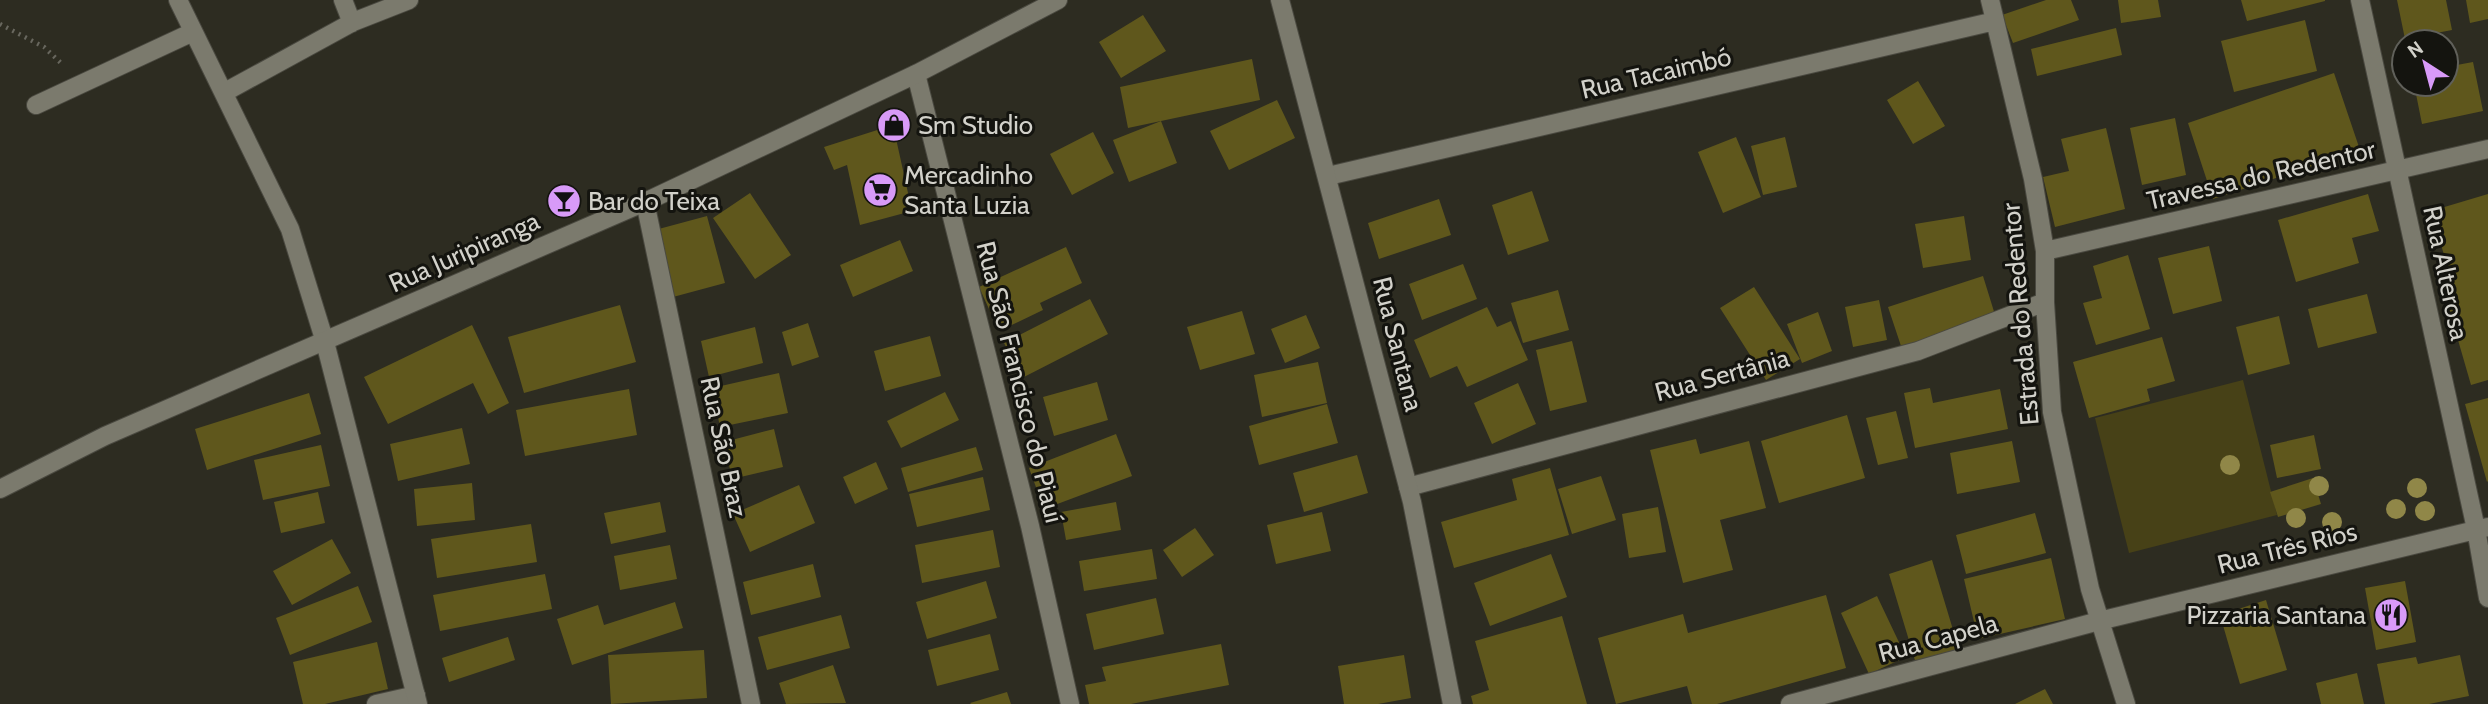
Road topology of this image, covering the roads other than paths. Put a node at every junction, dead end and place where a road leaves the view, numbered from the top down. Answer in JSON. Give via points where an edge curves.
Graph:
{"nodes":[{"id":1,"x":178,"y":0,"type":"edge"},
{"id":2,"x":343,"y":0,"type":"edge"},
{"id":3,"x":409,"y":0,"type":"edge"},
{"id":4,"x":1058,"y":0,"type":"edge"},
{"id":5,"x":1280,"y":0,"type":"edge"},
{"id":6,"x":1990,"y":0,"type":"edge"},
{"id":7,"x":2360,"y":0,"type":"edge"},
{"id":8,"x":1995,"y":21,"type":"junction"},
{"id":9,"x":352,"y":23,"type":"junction"},
{"id":10,"x":192,"y":32,"type":"junction"},
{"id":11,"x":916,"y":74,"type":"junction"},
{"id":12,"x":225,"y":92,"type":"junction"},
{"id":13,"x":36,"y":105,"type":"dead end"},
{"id":14,"x":2488,"y":149,"type":"edge"},
{"id":15,"x":2398,"y":171,"type":"junction"},
{"id":16,"x":1328,"y":176,"type":"junction"},
{"id":17,"x":645,"y":201,"type":"junction"},
{"id":18,"x":2045,"y":251,"type":"junction"},
{"id":19,"x":2045,"y":302,"type":"junction"},
{"id":20,"x":325,"y":342,"type":"junction"},
{"id":21,"x":1408,"y":487,"type":"junction"},
{"id":22,"x":0,"y":489,"type":"edge"},
{"id":23,"x":2482,"y":528,"type":"edge"},
{"id":24,"x":2488,"y":598,"type":"edge"},
{"id":25,"x":2099,"y":621,"type":"junction"},
{"id":26,"x":417,"y":700,"type":"edge"},
{"id":27,"x":376,"y":704,"type":"edge"},
{"id":28,"x":751,"y":704,"type":"edge"},
{"id":29,"x":1070,"y":704,"type":"edge"},
{"id":30,"x":1452,"y":704,"type":"edge"},
{"id":31,"x":1790,"y":704,"type":"edge"},
{"id":32,"x":2126,"y":704,"type":"edge"}],
"edges":[{"from":1,"to":10,"type":"street"},
{"from":2,"to":9,"type":"street"},
{"from":3,"to":9,"type":"street"},
{"from":4,"to":11,"type":"street","name":"Rua Juripiranga"},
{"from":5,"to":16,"type":"street","name":"Rua Santana"},
{"from":6,"to":8,"type":"street","name":"Estrada do Redentor"},
{"from":7,"to":15,"type":"street","name":"Rua Alterosa"},
{"from":8,"to":16,"type":"street","name":"Rua Tacaimbó"},
{"from":8,"to":18,"type":"street","name":"Estrada do Redentor","via":[[2033,179]]},
{"from":9,"to":12,"type":"street"},
{"from":10,"to":12,"type":"street"},
{"from":10,"to":13,"type":"street"},
{"from":11,"to":17,"type":"street","name":"Rua Juripiranga"},
{"from":11,"to":29,"type":"street","name":"Rua São Francisco do Piauí"},
{"from":12,"to":20,"type":"street","via":[[290,229]]},
{"from":14,"to":15,"type":"street","name":"Travessa do Redentor"},
{"from":15,"to":18,"type":"street","name":"Travessa do Redentor"},
{"from":15,"to":23,"type":"street","name":"Rua Alterosa"},
{"from":16,"to":21,"type":"street","name":"Rua Santana"},
{"from":17,"to":20,"type":"street","name":"Rua Juripiranga"},
{"from":17,"to":28,"type":"street","name":"Rua São Braz"},
{"from":18,"to":19,"type":"street","name":"Estrada do Redentor"},
{"from":19,"to":21,"type":"street","name":"Rua Sertânia","via":[[1918,351]]},
{"from":19,"to":25,"type":"street","name":"Estrada do Redentor","via":[[2052,412]]},
{"from":20,"to":22,"type":"street","name":"Rua Juripiranga","via":[[106,436]]},
{"from":20,"to":26,"type":"street"},
{"from":21,"to":30,"type":"street","name":"Rua Santana"},
{"from":23,"to":24,"type":"street","name":"Rua Alterosa"},
{"from":23,"to":25,"type":"street","name":"Rua Três Rios"},
{"from":25,"to":31,"type":"street","name":"Rua Capela"},
{"from":25,"to":32,"type":"street","name":"Estrada do Redentor"},
{"from":26,"to":27,"type":"street"}]}
